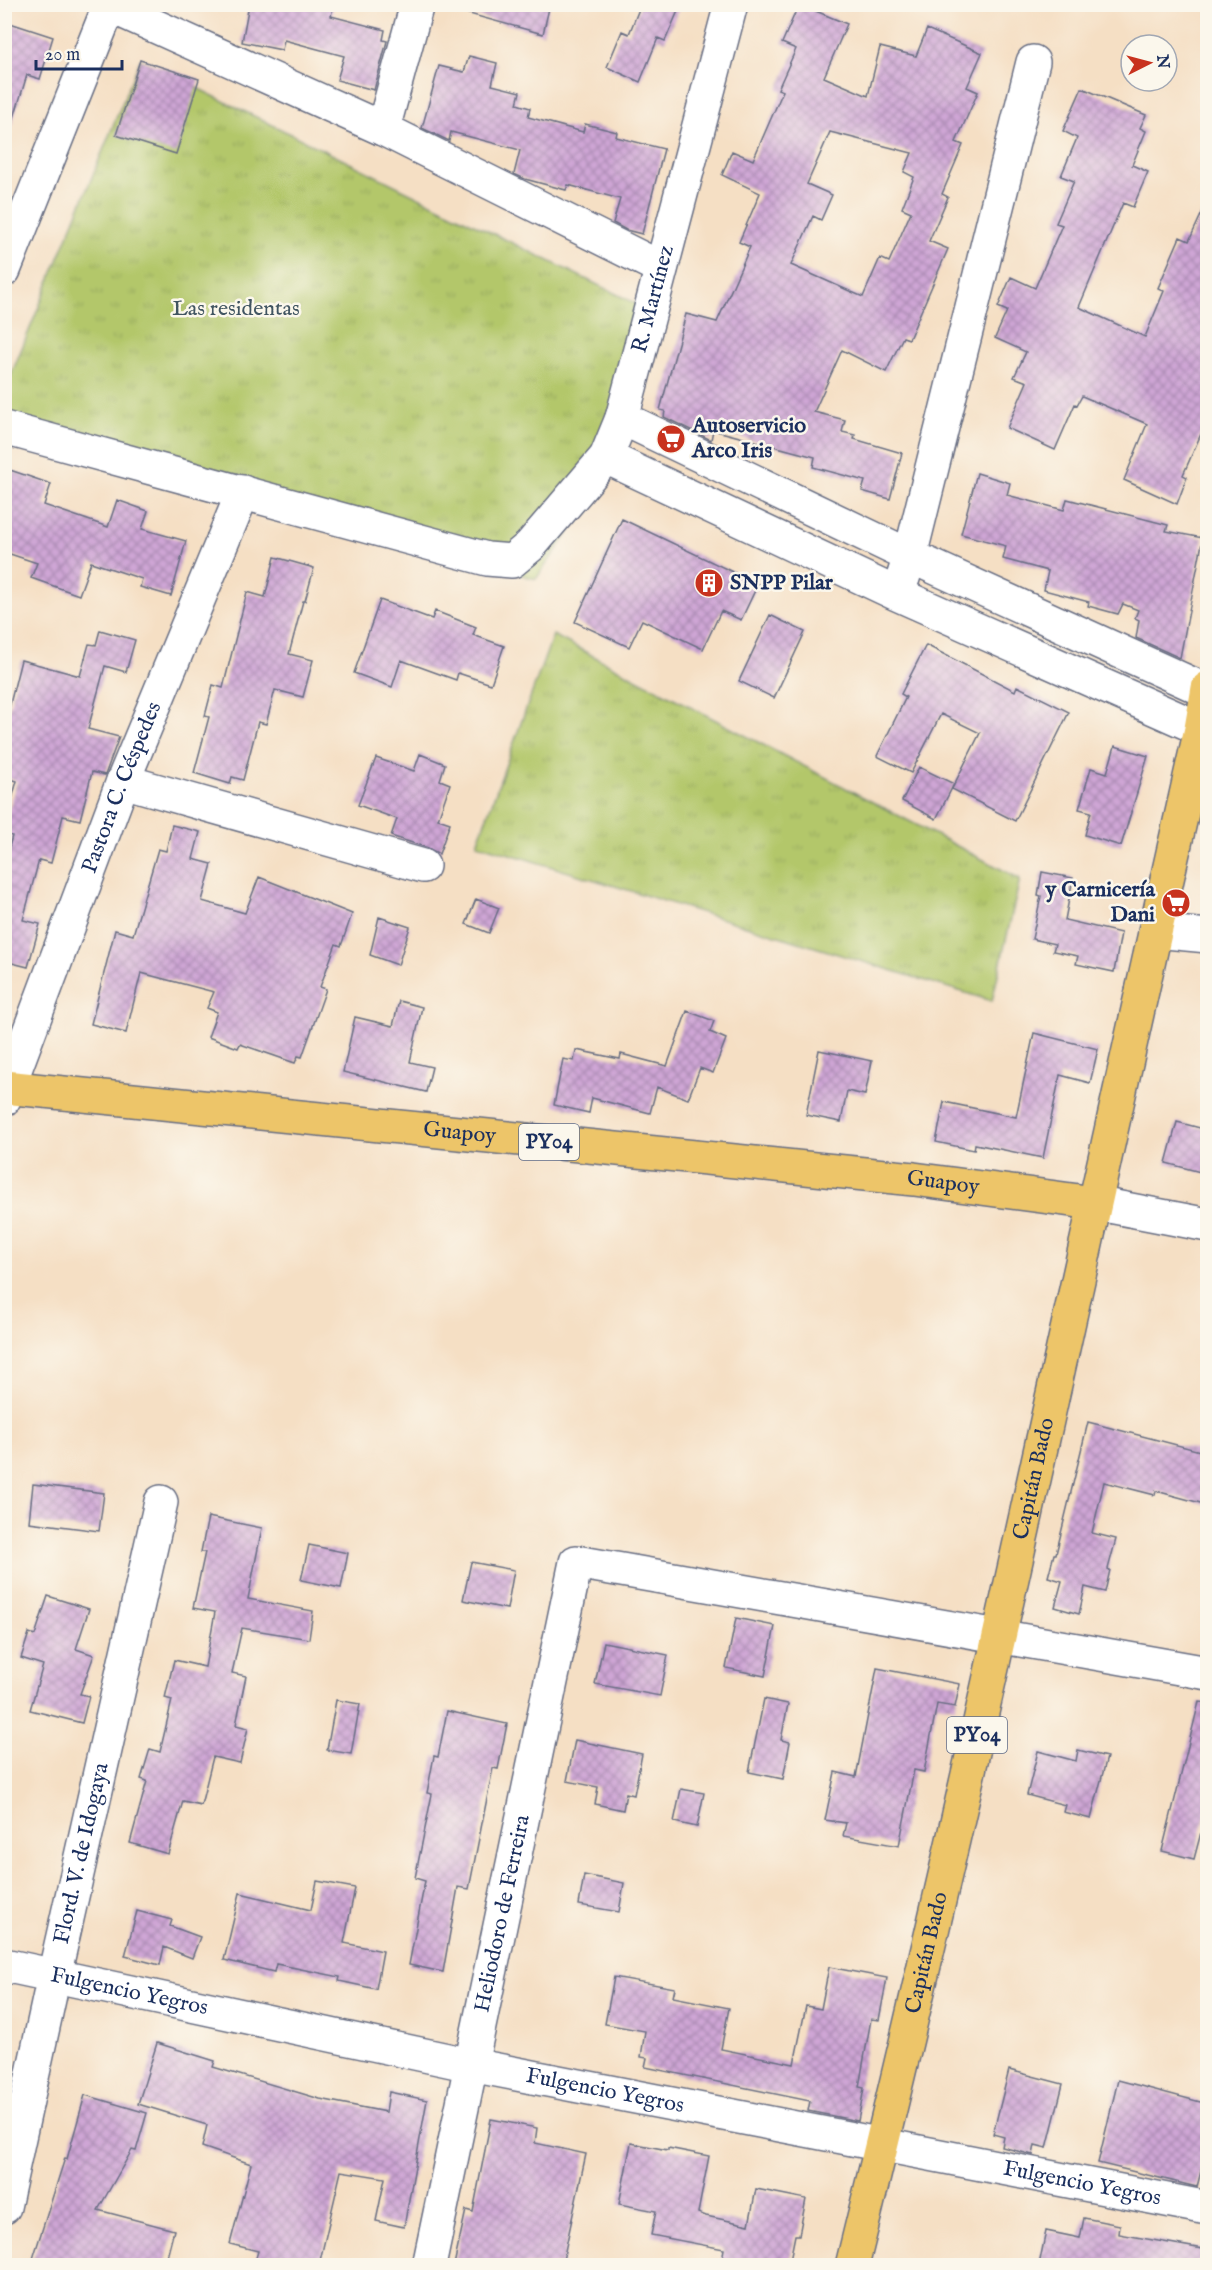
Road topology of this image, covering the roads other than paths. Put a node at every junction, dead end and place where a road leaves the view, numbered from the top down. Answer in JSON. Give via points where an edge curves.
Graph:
{"nodes":[{"id":1,"x":417,"y":4,"type":"edge"},
{"id":2,"x":731,"y":4,"type":"edge"},
{"id":3,"x":109,"y":5,"type":"edge"},
{"id":4,"x":1033,"y":62,"type":"dead end"},
{"id":5,"x":382,"y":129,"type":"junction"},
{"id":6,"x":661,"y":268,"type":"junction"},
{"id":7,"x":4,"y":270,"type":"edge"},
{"id":8,"x":622,"y":418,"type":"junction"},
{"id":9,"x":4,"y":428,"type":"edge"},
{"id":10,"x":606,"y":457,"type":"junction"},
{"id":11,"x":243,"y":492,"type":"junction"},
{"id":12,"x":910,"y":556,"type":"junction"},
{"id":13,"x":897,"y":594,"type":"junction"},
{"id":14,"x":1207,"y":690,"type":"edge"},
{"id":15,"x":1204,"y":730,"type":"edge"},
{"id":16,"x":123,"y":781,"type":"junction"},
{"id":17,"x":423,"y":866,"type":"dead end"},
{"id":18,"x":1155,"y":931,"type":"junction"},
{"id":19,"x":1208,"y":936,"type":"edge"},
{"id":20,"x":6,"y":1091,"type":"edge"},
{"id":21,"x":1094,"y":1203,"type":"junction"},
{"id":22,"x":1208,"y":1226,"type":"edge"},
{"id":23,"x":161,"y":1502,"type":"dead end"},
{"id":24,"x":1000,"y":1636,"type":"junction"},
{"id":25,"x":1208,"y":1673,"type":"edge"},
{"id":26,"x":4,"y":1965,"type":"edge"},
{"id":27,"x":54,"y":1976,"type":"junction"},
{"id":28,"x":471,"y":2065,"type":"junction"},
{"id":29,"x":882,"y":2146,"type":"junction"},
{"id":30,"x":4,"y":2207,"type":"edge"},
{"id":31,"x":1208,"y":2208,"type":"edge"},
{"id":32,"x":429,"y":2265,"type":"edge"},
{"id":33,"x":852,"y":2265,"type":"edge"}],
"edges":[{"from":1,"to":5,"type":"street"},
{"from":2,"to":6,"type":"street","name":"R. Martínez"},
{"from":3,"to":5,"type":"street"},
{"from":3,"to":7,"type":"street"},
{"from":4,"to":12,"type":"street"},
{"from":5,"to":6,"type":"street"},
{"from":6,"to":8,"type":"street","name":"R. Martínez"},
{"from":8,"to":10,"type":"street","name":"R. Martínez"},
{"from":8,"to":12,"type":"street"},
{"from":9,"to":11,"type":"street"},
{"from":10,"to":11,"type":"street","name":"R. Martínez","via":[[530,546],[512,561],[487,560]]},
{"from":10,"to":13,"type":"street"},
{"from":11,"to":16,"type":"street","name":"Pastora C. Céspedes"},
{"from":12,"to":13,"type":"street"},
{"from":12,"to":14,"type":"street"},
{"from":13,"to":15,"type":"street"},
{"from":14,"to":15,"type":"main road","name":"Capitán Bado"},
{"from":15,"to":18,"type":"main road","name":"Capitán Bado"},
{"from":16,"to":17,"type":"street"},
{"from":16,"to":20,"type":"street","name":"Pastora C. Céspedes"},
{"from":18,"to":19,"type":"street"},
{"from":18,"to":21,"type":"main road","name":"Capitán Bado"},
{"from":20,"to":21,"type":"main road","name":"Guapoy","number":"PY04","via":[[914,1179]]},
{"from":21,"to":22,"type":"street"},
{"from":21,"to":24,"type":"main road","name":"Capitán Bado","number":"PY04"},
{"from":23,"to":27,"type":"street","name":"Flord. V. de Idogaya"},
{"from":24,"to":25,"type":"street"},
{"from":24,"to":28,"type":"street","name":"Heliodoro de Ferreira","via":[[576,1562]]},
{"from":24,"to":29,"type":"main road","name":"Capitán Bado","number":"PY04"},
{"from":26,"to":27,"type":"street","name":"Fulgencio Yegros"},
{"from":27,"to":28,"type":"street","name":"Fulgencio Yegros"},
{"from":27,"to":30,"type":"street","name":"Flord. V. de Idogaya"},
{"from":28,"to":29,"type":"street","name":"Fulgencio Yegros"},
{"from":28,"to":32,"type":"street","name":"Heliodoro de Ferreira"},
{"from":29,"to":31,"type":"street","name":"Fulgencio Yegros"},
{"from":29,"to":33,"type":"main road","name":"Capitán Bado","number":"PY04"}]}
